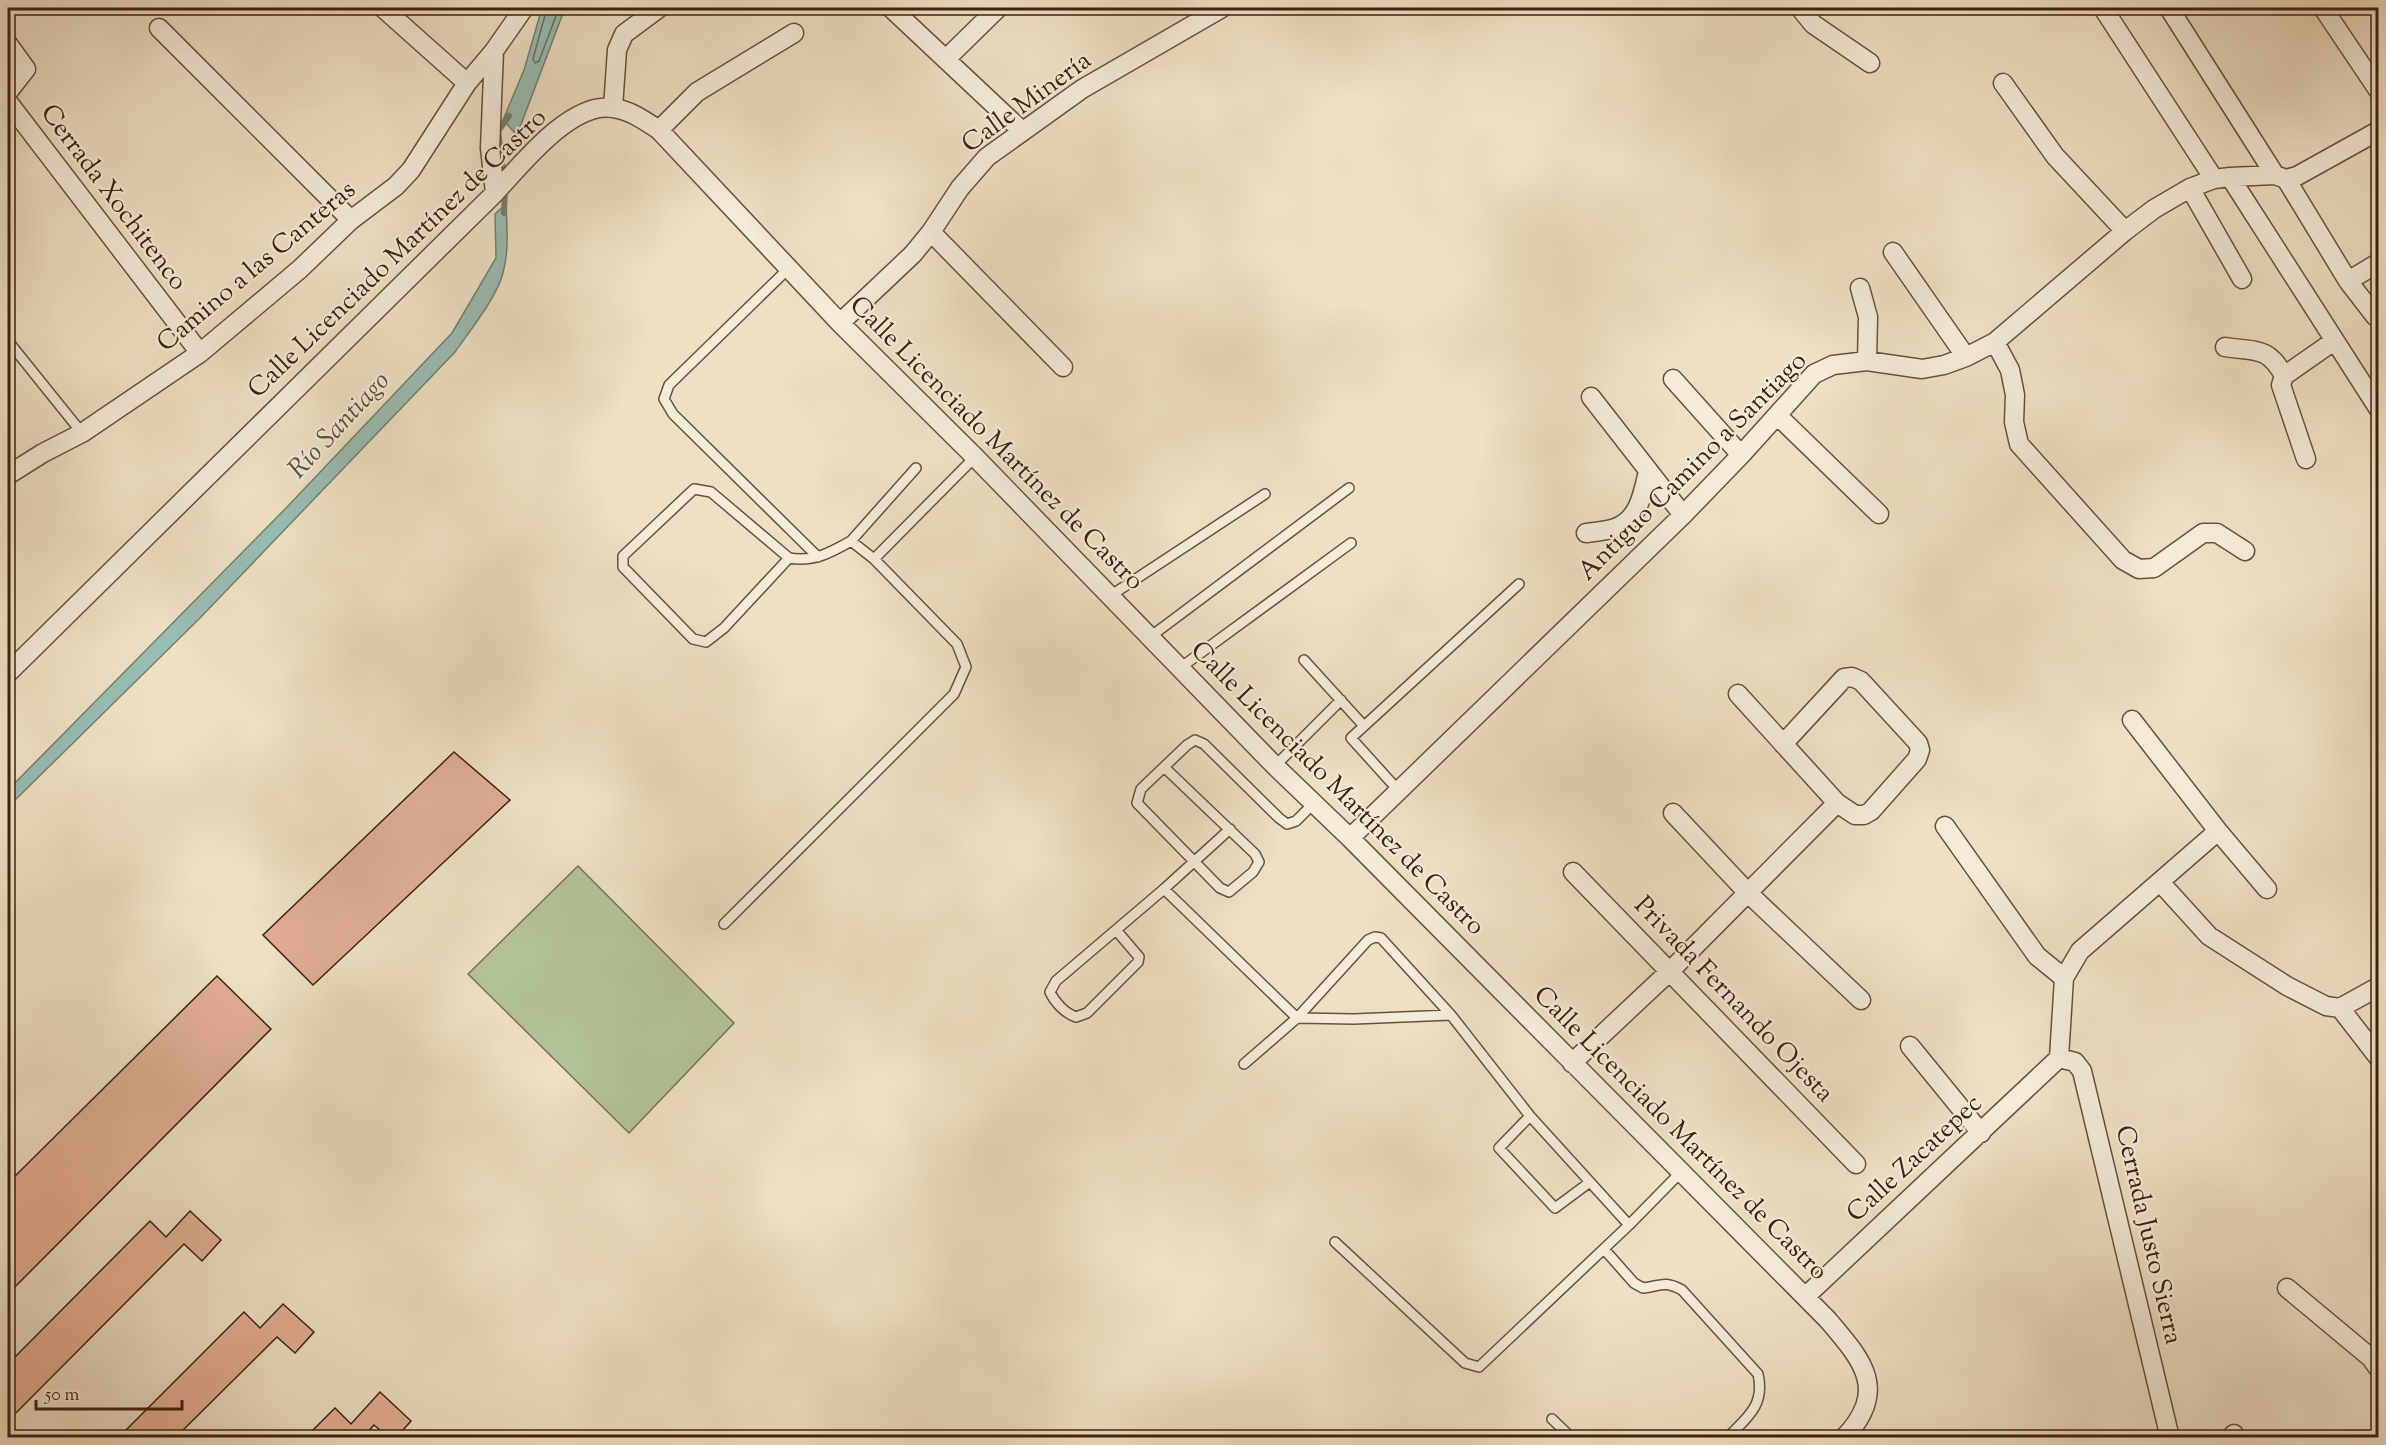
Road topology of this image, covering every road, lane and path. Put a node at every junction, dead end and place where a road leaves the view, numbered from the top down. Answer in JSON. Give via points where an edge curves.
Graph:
{"nodes":[{"id":1,"x":383,"y":8,"type":"edge"},
{"id":2,"x":524,"y":8,"type":"edge"},
{"id":3,"x":658,"y":8,"type":"edge"},
{"id":4,"x":891,"y":8,"type":"edge"},
{"id":5,"x":998,"y":8,"type":"edge"},
{"id":6,"x":1222,"y":8,"type":"edge"},
{"id":7,"x":1800,"y":8,"type":"edge"},
{"id":8,"x":2103,"y":8,"type":"edge"},
{"id":9,"x":2169,"y":8,"type":"edge"},
{"id":10,"x":2323,"y":8,"type":"edge"},
{"id":11,"x":159,"y":28,"type":"dead end"},
{"id":12,"x":794,"y":33,"type":"dead end"},
{"id":13,"x":8,"y":44,"type":"edge"},
{"id":14,"x":494,"y":51,"type":"junction"},
{"id":15,"x":946,"y":59,"type":"junction"},
{"id":16,"x":1870,"y":63,"type":"dead end"},
{"id":17,"x":467,"y":83,"type":"junction"},
{"id":18,"x":2003,"y":83,"type":"dead end"},
{"id":19,"x":2379,"y":90,"type":"edge"},
{"id":20,"x":8,"y":92,"type":"edge"},
{"id":21,"x":8,"y":102,"type":"edge"},
{"id":22,"x":613,"y":108,"type":"junction"},
{"id":23,"x":659,"y":130,"type":"junction"},
{"id":24,"x":1022,"y":131,"type":"junction"},
{"id":25,"x":2379,"y":132,"type":"edge"},
{"id":26,"x":2281,"y":177,"type":"junction"},
{"id":27,"x":2222,"y":178,"type":"junction"},
{"id":28,"x":2190,"y":188,"type":"junction"},
{"id":29,"x":498,"y":190,"type":"junction"},
{"id":30,"x":351,"y":220,"type":"junction"},
{"id":31,"x":2125,"y":231,"type":"junction"},
{"id":32,"x":931,"y":232,"type":"junction"},
{"id":33,"x":1893,"y":252,"type":"dead end"},
{"id":34,"x":2379,"y":263,"type":"edge"},
{"id":35,"x":789,"y":268,"type":"junction"},
{"id":36,"x":2242,"y":279,"type":"dead end"},
{"id":37,"x":2348,"y":281,"type":"junction"},
{"id":38,"x":1860,"y":288,"type":"dead end"},
{"id":39,"x":2379,"y":318,"type":"edge"},
{"id":40,"x":840,"y":323,"type":"junction"},
{"id":41,"x":8,"y":341,"type":"edge"},
{"id":42,"x":2334,"y":341,"type":"junction"},
{"id":43,"x":1995,"y":342,"type":"junction"},
{"id":44,"x":2225,"y":347,"type":"dead end"},
{"id":45,"x":200,"y":353,"type":"junction"},
{"id":46,"x":1966,"y":357,"type":"junction"},
{"id":47,"x":1867,"y":361,"type":"junction"},
{"id":48,"x":1063,"y":367,"type":"dead end"},
{"id":49,"x":2284,"y":376,"type":"junction"},
{"id":50,"x":1673,"y":379,"type":"dead end"},
{"id":51,"x":1591,"y":397,"type":"dead end"},
{"id":52,"x":2379,"y":408,"type":"edge"},
{"id":53,"x":1778,"y":416,"type":"junction"},
{"id":54,"x":82,"y":433,"type":"junction"},
{"id":55,"x":1741,"y":455,"type":"junction"},
{"id":56,"x":975,"y":457,"type":"junction"},
{"id":57,"x":2306,"y":459,"type":"dead end"},
{"id":58,"x":916,"y":468,"type":"dead end"},
{"id":59,"x":1648,"y":471,"type":"junction"},
{"id":60,"x":8,"y":475,"type":"edge"},
{"id":61,"x":1349,"y":488,"type":"dead end"},
{"id":62,"x":1265,"y":494,"type":"dead end"},
{"id":63,"x":1879,"y":514,"type":"dead end"},
{"id":64,"x":1683,"y":515,"type":"junction"},
{"id":65,"x":1586,"y":533,"type":"dead end"},
{"id":66,"x":851,"y":541,"type":"junction"},
{"id":67,"x":1351,"y":543,"type":"dead end"},
{"id":68,"x":2245,"y":551,"type":"dead end"},
{"id":69,"x":818,"y":557,"type":"junction"},
{"id":70,"x":789,"y":558,"type":"junction"},
{"id":71,"x":874,"y":559,"type":"junction"},
{"id":72,"x":1519,"y":584,"type":"dead end"},
{"id":73,"x":1110,"y":596,"type":"junction"},
{"id":74,"x":1150,"y":637,"type":"junction"},
{"id":75,"x":1304,"y":660,"type":"dead end"},
{"id":76,"x":1180,"y":668,"type":"junction"},
{"id":77,"x":8,"y":673,"type":"edge"},
{"id":78,"x":1738,"y":694,"type":"dead end"},
{"id":79,"x":1341,"y":700,"type":"junction"},
{"id":80,"x":2132,"y":720,"type":"dead end"},
{"id":81,"x":1365,"y":726,"type":"junction"},
{"id":82,"x":1783,"y":744,"type":"junction"},
{"id":83,"x":1275,"y":766,"type":"junction"},
{"id":84,"x":1164,"y":767,"type":"junction"},
{"id":85,"x":1398,"y":790,"type":"junction"},
{"id":86,"x":1314,"y":803,"type":"junction"},
{"id":87,"x":1837,"y":803,"type":"junction"},
{"id":88,"x":1673,"y":813,"type":"dead end"},
{"id":89,"x":1945,"y":825,"type":"dead end"},
{"id":90,"x":1230,"y":829,"type":"junction"},
{"id":91,"x":2218,"y":831,"type":"junction"},
{"id":92,"x":1350,"y":838,"type":"junction"},
{"id":93,"x":1194,"y":862,"type":"junction"},
{"id":94,"x":1573,"y":872,"type":"dead end"},
{"id":95,"x":2160,"y":882,"type":"junction"},
{"id":96,"x":1164,"y":889,"type":"junction"},
{"id":97,"x":2267,"y":889,"type":"dead end"},
{"id":98,"x":1748,"y":893,"type":"junction"},
{"id":99,"x":724,"y":924,"type":"dead end"},
{"id":100,"x":1116,"y":930,"type":"junction"},
{"id":101,"x":1670,"y":971,"type":"junction"},
{"id":102,"x":2064,"y":978,"type":"junction"},
{"id":103,"x":2379,"y":987,"type":"edge"},
{"id":104,"x":1862,"y":1000,"type":"dead end"},
{"id":105,"x":2340,"y":1008,"type":"junction"},
{"id":106,"x":1450,"y":1015,"type":"junction"},
{"id":107,"x":1297,"y":1018,"type":"junction"},
{"id":108,"x":1910,"y":1046,"type":"dead end"},
{"id":109,"x":2379,"y":1057,"type":"edge"},
{"id":110,"x":2059,"y":1058,"type":"junction"},
{"id":111,"x":1572,"y":1063,"type":"junction"},
{"id":112,"x":1244,"y":1064,"type":"dead end"},
{"id":113,"x":1530,"y":1116,"type":"junction"},
{"id":114,"x":1981,"y":1133,"type":"junction"},
{"id":115,"x":1856,"y":1164,"type":"dead end"},
{"id":116,"x":1682,"y":1171,"type":"junction"},
{"id":117,"x":1590,"y":1182,"type":"junction"},
{"id":118,"x":1629,"y":1225,"type":"junction"},
{"id":119,"x":1335,"y":1242,"type":"dead end"},
{"id":120,"x":1604,"y":1249,"type":"junction"},
{"id":121,"x":2287,"y":1288,"type":"dead end"},
{"id":122,"x":1806,"y":1296,"type":"junction"},
{"id":123,"x":2379,"y":1368,"type":"edge"},
{"id":124,"x":1552,"y":1419,"type":"dead end"},
{"id":125,"x":1572,"y":1437,"type":"edge"},
{"id":126,"x":1728,"y":1437,"type":"edge"},
{"id":127,"x":1844,"y":1437,"type":"edge"},
{"id":128,"x":2170,"y":1437,"type":"edge"}],
"edges":[{"from":1,"to":17,"type":"street"},
{"from":2,"to":14,"type":"street","name":"Camino a las Canteras"},
{"from":3,"to":22,"type":"street","via":[[624,34],[617,50]]},
{"from":4,"to":15,"type":"street"},
{"from":5,"to":15,"type":"street"},
{"from":6,"to":24,"type":"street","name":"Calle Minería","via":[[1082,89]]},
{"from":7,"to":16,"type":"street","via":[[1813,24]]},
{"from":8,"to":27,"type":"street"},
{"from":9,"to":26,"type":"street"},
{"from":10,"to":19,"type":"street"},
{"from":11,"to":30,"type":"street"},
{"from":12,"to":23,"type":"street","via":[[697,92]]},
{"from":13,"to":20,"type":"street","name":"Cerrada Xochitenco","via":[[26,69]]},
{"from":14,"to":17,"type":"street","name":"Camino a las Canteras"},
{"from":14,"to":29,"type":"street","via":[[490,148]]},
{"from":15,"to":24,"type":"street"},
{"from":17,"to":30,"type":"street","name":"Camino a las Canteras","via":[[411,171]]},
{"from":18,"to":31,"type":"street","via":[[2055,156]]},
{"from":21,"to":45,"type":"street","name":"Cerrada Xochitenco"},
{"from":22,"to":23,"type":"street","name":"Calle Licenciado Martínez de Castro","via":[[633,114]]},
{"from":22,"to":29,"type":"street","name":"Calle Licenciado Martínez de Castro","via":[[593,108],[573,118]]},
{"from":23,"to":35,"type":"street","name":"Calle Licenciado Martínez de Castro"},
{"from":24,"to":32,"type":"street","name":"Calle Minería","via":[[987,157],[960,188]]},
{"from":25,"to":26,"type":"street","name":"Antiguo Camino a Santiago","via":[[2297,177]]},
{"from":26,"to":27,"type":"street","name":"Antiguo Camino a Santiago"},
{"from":26,"to":37,"type":"street"},
{"from":27,"to":28,"type":"street","name":"Antiguo Camino a Santiago"},
{"from":27,"to":42,"type":"street"},
{"from":28,"to":31,"type":"street","name":"Antiguo Camino a Santiago"},
{"from":28,"to":36,"type":"street"},
{"from":29,"to":77,"type":"street","name":"Calle Licenciado Martínez de Castro"},
{"from":30,"to":45,"type":"street","name":"Camino a las Canteras","via":[[300,269]]},
{"from":31,"to":43,"type":"street","name":"Antiguo Camino a Santiago"},
{"from":32,"to":40,"type":"street","name":"Calle Minería"},
{"from":32,"to":48,"type":"street"},
{"from":33,"to":46,"type":"street"},
{"from":34,"to":37,"type":"street"},
{"from":35,"to":40,"type":"street","name":"Calle Licenciado Martínez de Castro"},
{"from":35,"to":69,"type":"lane","via":[[669,385],[663,399],[673,414]]},
{"from":37,"to":39,"type":"street"},
{"from":38,"to":47,"type":"street","via":[[1868,317]]},
{"from":40,"to":56,"type":"street","name":"Calle Licenciado Martínez de Castro"},
{"from":41,"to":54,"type":"lane"},
{"from":42,"to":49,"type":"street"},
{"from":42,"to":52,"type":"street"},
{"from":43,"to":46,"type":"street","name":"Antiguo Camino a Santiago"},
{"from":43,"to":68,"type":"street","via":[[2010,370],[2019,444],[2123,560],[2139,569],[2154,568],[2203,533],[2217,533]]},
{"from":44,"to":49,"type":"street","via":[[2266,353],[2275,359]]},
{"from":45,"to":54,"type":"street","name":"Camino a las Canteras"},
{"from":46,"to":47,"type":"street","name":"Antiguo Camino a Santiago","via":[[1922,369]]},
{"from":47,"to":53,"type":"street","name":"Antiguo Camino a Santiago","via":[[1833,365],[1815,374]]},
{"from":49,"to":57,"type":"street","via":[[2281,385]]},
{"from":50,"to":55,"type":"street"},
{"from":51,"to":59,"type":"street"},
{"from":53,"to":55,"type":"street","name":"Antiguo Camino a Santiago"},
{"from":53,"to":63,"type":"street"},
{"from":54,"to":60,"type":"street","name":"Camino a las Canteras"},
{"from":55,"to":64,"type":"street","name":"Antiguo Camino a Santiago"},
{"from":56,"to":71,"type":"lane"},
{"from":56,"to":73,"type":"street","name":"Calle Licenciado Martínez de Castro"},
{"from":58,"to":66,"type":"lane"},
{"from":59,"to":64,"type":"street"},
{"from":59,"to":65,"type":"street","via":[[1642,499],[1632,517],[1616,528]]},
{"from":61,"to":74,"type":"lane"},
{"from":62,"to":73,"type":"lane"},
{"from":64,"to":85,"type":"street","name":"Antiguo Camino a Santiago"},
{"from":66,"to":69,"type":"lane"},
{"from":66,"to":71,"type":"lane"},
{"from":67,"to":76,"type":"lane"},
{"from":69,"to":70,"type":"lane"},
{"from":70,"to":70,"type":"lane","via":[[706,642],[693,639],[623,567],[623,556],[694,489],[711,492]]},
{"from":71,"to":99,"type":"lane","via":[[957,644],[966,667],[954,694]]},
{"from":72,"to":81,"type":"lane"},
{"from":73,"to":74,"type":"street","name":"Calle Licenciado Martínez de Castro"},
{"from":74,"to":76,"type":"street","name":"Calle Licenciado Martínez de Castro"},
{"from":75,"to":79,"type":"lane"},
{"from":76,"to":83,"type":"street","name":"Calle Licenciado Martínez de Castro"},
{"from":78,"to":82,"type":"street"},
{"from":79,"to":81,"type":"lane"},
{"from":79,"to":83,"type":"lane"},
{"from":80,"to":91,"type":"street"},
{"from":81,"to":85,"type":"lane","via":[[1351,738]]},
{"from":82,"to":87,"type":"street"},
{"from":82,"to":87,"type":"street","via":[[1844,678],[1852,677],[1861,681],[1918,743],[1917,759],[1871,811],[1855,815]]},
{"from":83,"to":86,"type":"street","name":"Calle Licenciado Martínez de Castro"},
{"from":84,"to":86,"type":"lane","via":[[1195,740],[1204,744],[1287,824],[1296,821]]},
{"from":84,"to":90,"type":"lane"},
{"from":84,"to":93,"type":"lane","via":[[1141,789],[1137,803]]},
{"from":85,"to":92,"type":"street","name":"Antiguo Camino a Santiago"},
{"from":86,"to":92,"type":"street","name":"Calle Licenciado Martínez de Castro"},
{"from":87,"to":98,"type":"street"},
{"from":88,"to":98,"type":"street"},
{"from":89,"to":102,"type":"street","via":[[2037,956]]},
{"from":90,"to":93,"type":"lane"},
{"from":90,"to":93,"type":"lane","via":[[1259,862],[1235,889],[1229,892],[1220,888]]},
{"from":91,"to":95,"type":"street"},
{"from":91,"to":97,"type":"street"},
{"from":92,"to":111,"type":"street","name":"Calle Licenciado Martínez de Castro"},
{"from":93,"to":96,"type":"lane"},
{"from":94,"to":101,"type":"street","name":"Privada Fernando Ojesta"},
{"from":95,"to":102,"type":"street","via":[[2080,951]]},
{"from":95,"to":105,"type":"street","via":[[2209,936],[2287,986],[2326,1006]]},
{"from":96,"to":100,"type":"lane"},
{"from":96,"to":107,"type":"lane"},
{"from":98,"to":101,"type":"street"},
{"from":98,"to":104,"type":"street"},
{"from":100,"to":100,"type":"lane","via":[[1056,981],[1050,992],[1069,1014],[1076,1017],[1087,1013],[1138,962]]},
{"from":101,"to":111,"type":"street"},
{"from":101,"to":115,"type":"street","name":"Privada Fernando Ojesta"},
{"from":102,"to":110,"type":"street"},
{"from":103,"to":105,"type":"street"},
{"from":105,"to":109,"type":"street"},
{"from":106,"to":107,"type":"lane"},
{"from":106,"to":107,"type":"lane","via":[[1381,938],[1375,937]]},
{"from":106,"to":113,"type":"lane"},
{"from":107,"to":112,"type":"lane"},
{"from":108,"to":114,"type":"street"},
{"from":110,"to":114,"type":"street","name":"Calle Zacatepec"},
{"from":110,"to":128,"type":"street","name":"Cerrada Justo Sierra","via":[[2075,1062],[2082,1071]]},
{"from":111,"to":116,"type":"street","name":"Calle Licenciado Martínez de Castro"},
{"from":113,"to":117,"type":"lane"},
{"from":113,"to":117,"type":"lane","via":[[1498,1148],[1555,1208]]},
{"from":114,"to":122,"type":"street","name":"Calle Zacatepec"},
{"from":116,"to":118,"type":"lane"},
{"from":116,"to":122,"type":"street","name":"Calle Licenciado Martínez de Castro"},
{"from":117,"to":118,"type":"lane"},
{"from":118,"to":120,"type":"lane"},
{"from":119,"to":120,"type":"lane","via":[[1465,1363],[1479,1367]]},
{"from":120,"to":126,"type":"lane","via":[[1642,1288],[1661,1283],[1682,1290],[1758,1374],[1758,1404]]},
{"from":121,"to":123,"type":"street"},
{"from":122,"to":127,"type":"street","name":"Calle Licenciado Martínez de Castro","via":[[1851,1347],[1863,1365],[1868,1383],[1867,1398],[1857,1423]]},
{"from":124,"to":125,"type":"lane"}]}
